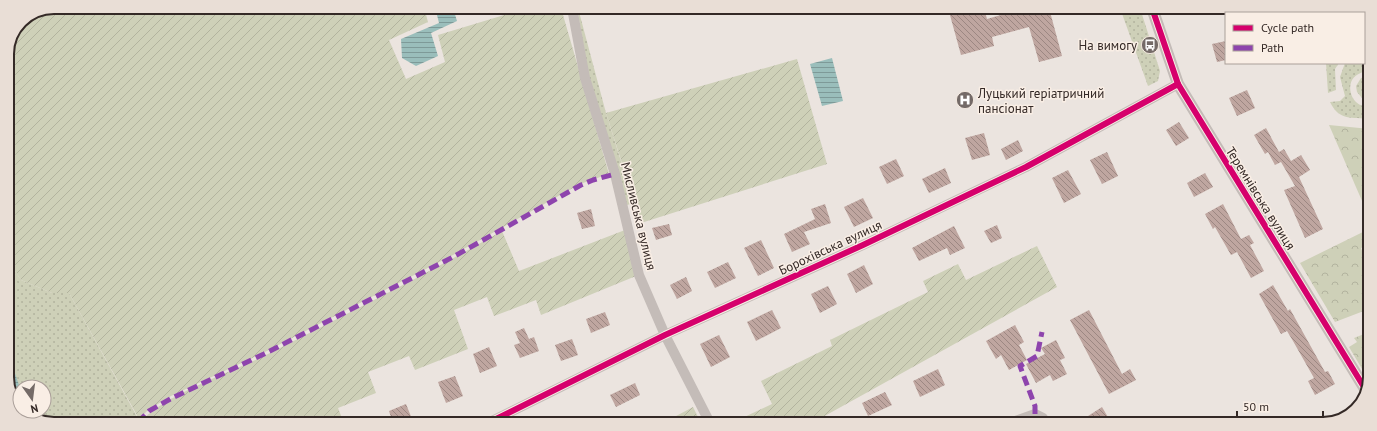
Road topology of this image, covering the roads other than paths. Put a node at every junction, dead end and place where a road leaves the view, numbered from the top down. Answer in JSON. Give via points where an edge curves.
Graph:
{"nodes":[{"id":1,"x":573,"y":14,"type":"edge"},
{"id":2,"x":1154,"y":14,"type":"edge"},
{"id":3,"x":1178,"y":84,"type":"junction"},
{"id":4,"x":665,"y":335,"type":"junction"},
{"id":5,"x":1362,"y":385,"type":"edge"},
{"id":6,"x":500,"y":417,"type":"edge"},
{"id":7,"x":707,"y":417,"type":"edge"},
{"id":8,"x":1027,"y":417,"type":"edge"},
{"id":9,"x":1041,"y":417,"type":"edge"}],
"edges":[{"from":1,"to":4,"type":"street","name":"Мисливська вулиця","via":[[585,78],[615,174],[639,275]]},
{"from":2,"to":3,"type":"street","name":"Теремнівська вулиця"},
{"from":3,"to":4,"type":"street","name":"Борохівська вулиця","via":[[1026,167],[864,245]]},
{"from":3,"to":5,"type":"street","name":"Теремнівська вулиця"},
{"from":4,"to":6,"type":"street","name":"Борохівська вулиця"},
{"from":4,"to":7,"type":"street","name":"Мисливська вулиця"},
{"from":8,"to":9,"type":"street","via":[[1035,414]]}]}
